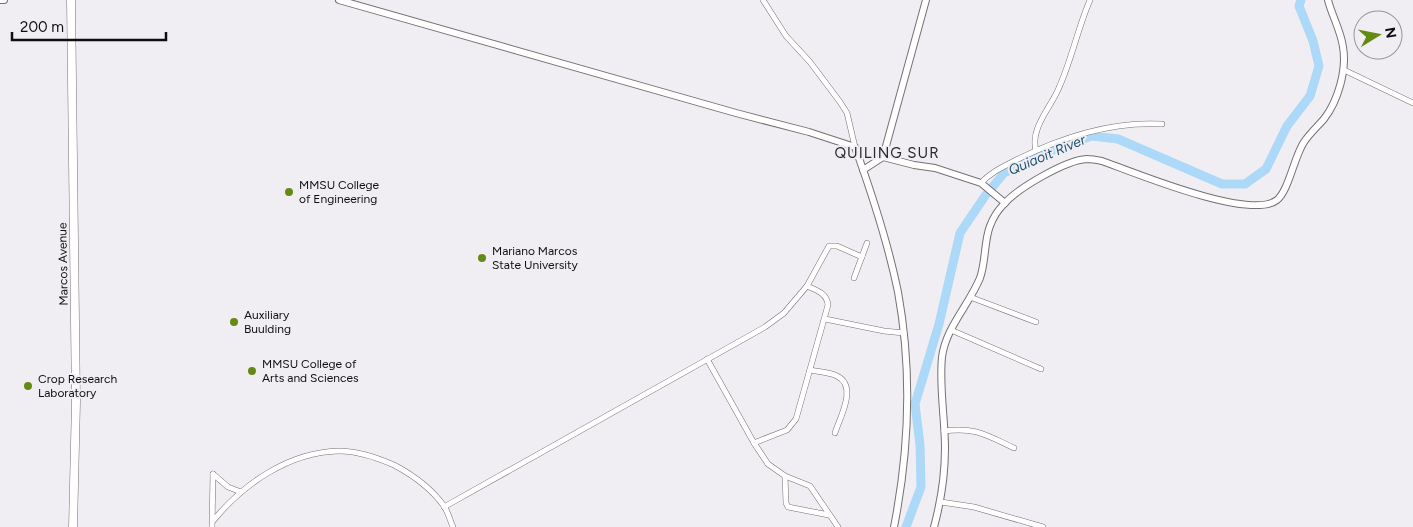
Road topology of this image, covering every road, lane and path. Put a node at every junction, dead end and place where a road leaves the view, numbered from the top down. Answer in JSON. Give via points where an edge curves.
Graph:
{"nodes":[{"id":1,"x":72,"y":0,"type":"edge"},
{"id":2,"x":339,"y":0,"type":"edge"},
{"id":3,"x":763,"y":0,"type":"edge"},
{"id":4,"x":926,"y":0,"type":"edge"},
{"id":5,"x":1090,"y":0,"type":"edge"},
{"id":6,"x":1328,"y":0,"type":"edge"},
{"id":7,"x":1344,"y":70,"type":"junction"},
{"id":8,"x":1413,"y":104,"type":"edge"},
{"id":9,"x":1162,"y":124,"type":"dead end"},
{"id":10,"x":855,"y":147,"type":"junction"},
{"id":11,"x":1036,"y":150,"type":"junction"},
{"id":12,"x":883,"y":157,"type":"junction"},
{"id":13,"x":863,"y":170,"type":"junction"},
{"id":14,"x":984,"y":185,"type":"junction"},
{"id":15,"x":1003,"y":201,"type":"junction"},
{"id":16,"x":867,"y":243,"type":"dead end"},
{"id":17,"x":862,"y":257,"type":"junction"},
{"id":18,"x":854,"y":278,"type":"dead end"},
{"id":19,"x":806,"y":286,"type":"junction"},
{"id":20,"x":970,"y":297,"type":"junction"},
{"id":21,"x":825,"y":319,"type":"junction"},
{"id":22,"x":1036,"y":322,"type":"dead end"},
{"id":23,"x":951,"y":330,"type":"junction"},
{"id":24,"x":904,"y":333,"type":"junction"},
{"id":25,"x":707,"y":359,"type":"junction"},
{"id":26,"x":1041,"y":368,"type":"dead end"},
{"id":27,"x":810,"y":370,"type":"junction"},
{"id":28,"x":944,"y":431,"type":"junction"},
{"id":29,"x":835,"y":433,"type":"dead end"},
{"id":30,"x":754,"y":443,"type":"junction"},
{"id":31,"x":1014,"y":448,"type":"dead end"},
{"id":32,"x":785,"y":476,"type":"junction"},
{"id":33,"x":241,"y":492,"type":"junction"},
{"id":34,"x":941,"y":502,"type":"junction"},
{"id":35,"x":444,"y":507,"type":"junction"},
{"id":36,"x":829,"y":515,"type":"junction"},
{"id":37,"x":212,"y":524,"type":"edge"},
{"id":38,"x":73,"y":527,"type":"edge"},
{"id":39,"x":453,"y":527,"type":"edge"},
{"id":40,"x":838,"y":527,"type":"edge"},
{"id":41,"x":894,"y":527,"type":"edge"},
{"id":42,"x":934,"y":527,"type":"edge"},
{"id":43,"x":1043,"y":527,"type":"edge"}],
"edges":[{"from":1,"to":38,"type":"main road","name":"Marcos Avenue","via":[[76,392]]},
{"from":2,"to":10,"type":"street"},
{"from":3,"to":10,"type":"street","via":[[786,36],[810,62],[847,113]]},
{"from":4,"to":12,"type":"street"},
{"from":5,"to":11,"type":"street","via":[[1057,92],[1041,121]]},
{"from":6,"to":7,"type":"street","via":[[1344,48]]},
{"from":7,"to":8,"type":"street"},
{"from":7,"to":15,"type":"street","via":[[1330,108],[1299,150],[1282,193],[1270,203],[1233,203],[1199,196],[1102,161],[1086,159],[1066,165]]},
{"from":9,"to":11,"type":"street","via":[[1135,123],[1092,130]]},
{"from":10,"to":13,"type":"street"},
{"from":11,"to":14,"type":"street","via":[[990,173]]},
{"from":12,"to":13,"type":"street"},
{"from":12,"to":14,"type":"street","via":[[934,168]]},
{"from":13,"to":24,"type":"street","via":[[891,261]]},
{"from":14,"to":15,"type":"street"},
{"from":15,"to":20,"type":"street","via":[[988,229],[984,265]]},
{"from":16,"to":17,"type":"street"},
{"from":17,"to":18,"type":"street"},
{"from":17,"to":19,"type":"street","via":[[837,246],[829,246]]},
{"from":19,"to":21,"type":"street","via":[[822,293],[828,300]]},
{"from":19,"to":25,"type":"street","via":[[784,313]]},
{"from":20,"to":22,"type":"street"},
{"from":20,"to":23,"type":"street"},
{"from":21,"to":24,"type":"street"},
{"from":21,"to":27,"type":"street"},
{"from":23,"to":26,"type":"street"},
{"from":23,"to":28,"type":"street","via":[[942,356]]},
{"from":24,"to":41,"type":"street","via":[[907,394],[904,456]]},
{"from":25,"to":30,"type":"street"},
{"from":25,"to":35,"type":"street"},
{"from":27,"to":29,"type":"street","via":[[838,376],[848,388]]},
{"from":27,"to":30,"type":"street","via":[[796,419],[787,430]]},
{"from":28,"to":31,"type":"street","via":[[961,429],[983,433]]},
{"from":28,"to":34,"type":"street"},
{"from":30,"to":32,"type":"street","via":[[768,464]]},
{"from":32,"to":36,"type":"street","via":[[810,486]]},
{"from":32,"to":36,"type":"street","via":[[788,506]]},
{"from":33,"to":35,"type":"street","via":[[291,461],[339,451],[362,454],[413,475]]},
{"from":33,"to":37,"type":"street"},
{"from":33,"to":37,"type":"street","via":[[228,487],[214,474]]},
{"from":34,"to":42,"type":"street"},
{"from":34,"to":43,"type":"street","via":[[974,507]]},
{"from":35,"to":39,"type":"street"},
{"from":36,"to":40,"type":"street"}]}
